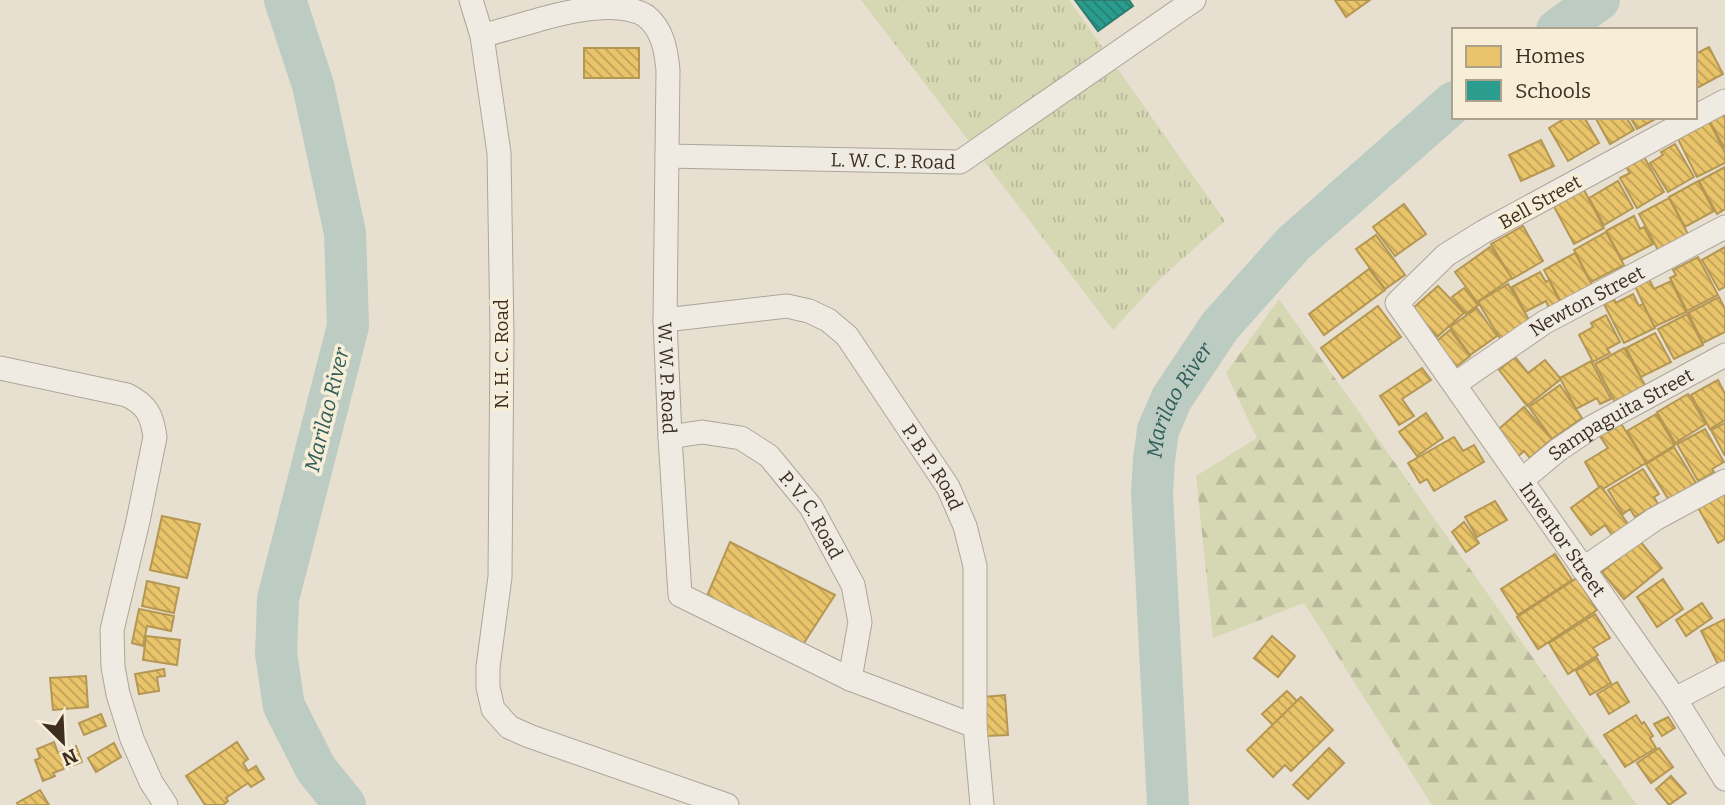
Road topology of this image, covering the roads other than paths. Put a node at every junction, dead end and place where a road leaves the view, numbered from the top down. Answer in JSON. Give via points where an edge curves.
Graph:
{"nodes":[{"id":1,"x":471,"y":0,"type":"edge"},
{"id":2,"x":1194,"y":0,"type":"edge"},
{"id":3,"x":482,"y":36,"type":"junction"},
{"id":4,"x":1725,"y":101,"type":"edge"},
{"id":5,"x":1697,"y":116,"type":"edge"},
{"id":6,"x":1691,"y":119,"type":"edge"},
{"id":7,"x":667,"y":156,"type":"junction"},
{"id":8,"x":1725,"y":227,"type":"edge"},
{"id":9,"x":1397,"y":303,"type":"joint"},
{"id":10,"x":665,"y":320,"type":"junction"},
{"id":11,"x":1725,"y":355,"type":"edge"},
{"id":12,"x":0,"y":368,"type":"edge"},
{"id":13,"x":1455,"y":384,"type":"junction"},
{"id":14,"x":670,"y":437,"type":"junction"},
{"id":15,"x":1522,"y":480,"type":"junction"},
{"id":16,"x":1725,"y":481,"type":"edge"},
{"id":17,"x":1584,"y":569,"type":"junction"},
{"id":18,"x":1725,"y":673,"type":"edge"},
{"id":19,"x":850,"y":679,"type":"junction"},
{"id":20,"x":1675,"y":699,"type":"junction"},
{"id":21,"x":975,"y":726,"type":"junction"},
{"id":22,"x":1725,"y":779,"type":"edge"},
{"id":23,"x":166,"y":805,"type":"edge"},
{"id":24,"x":727,"y":805,"type":"edge"},
{"id":25,"x":982,"y":805,"type":"edge"}],
"edges":[{"from":1,"to":3,"type":"street","name":"N. H. C. Road"},
{"from":2,"to":7,"type":"street","name":"L. W. C. P. Road","via":[[960,162]]},
{"from":3,"to":7,"type":"street","name":"W. W. P. Road","via":[[587,6],[629,7],[645,14],[659,30],[666,50]]},
{"from":3,"to":24,"type":"street","name":"N. H. C. Road","via":[[499,153],[502,335],[500,577],[488,667],[493,709],[509,727],[529,736]]},
{"from":4,"to":5,"type":"street","name":"Bell Street"},
{"from":6,"to":9,"type":"street","name":"Bell Street","via":[[1446,255]]},
{"from":7,"to":10,"type":"street","name":"W. W. P. Road"},
{"from":8,"to":13,"type":"street","name":"Newton Street","via":[[1545,322]]},
{"from":9,"to":13,"type":"street","name":"Inventor Street"},
{"from":10,"to":14,"type":"street","name":"W. W. P. Road"},
{"from":10,"to":21,"type":"street","name":"P. B. P. Road","via":[[787,306],[828,320],[847,336],[948,487],[965,526],[975,566]]},
{"from":11,"to":15,"type":"street","name":"Sampaguita Street","via":[[1592,427]]},
{"from":12,"to":23,"type":"street","via":[[127,395],[141,402],[153,424],[155,437],[112,630],[113,667],[132,739]]},
{"from":13,"to":15,"type":"street","name":"Inventor Street"},
{"from":14,"to":19,"type":"street","name":"W. W. P. Road","via":[[680,595]]},
{"from":14,"to":19,"type":"street","name":"P. V. C. Road","via":[[702,432],[741,438],[769,456],[811,507],[853,585],[860,622]]},
{"from":15,"to":17,"type":"street","name":"Inventor Street"},
{"from":16,"to":17,"type":"street","via":[[1654,519]]},
{"from":17,"to":20,"type":"street","name":"Inventor Street"},
{"from":18,"to":20,"type":"street"},
{"from":19,"to":21,"type":"street","name":"W. W. P. Road"},
{"from":20,"to":22,"type":"street","name":"Inventor Street"},
{"from":21,"to":25,"type":"street","name":"P. B. P. Road"}]}
